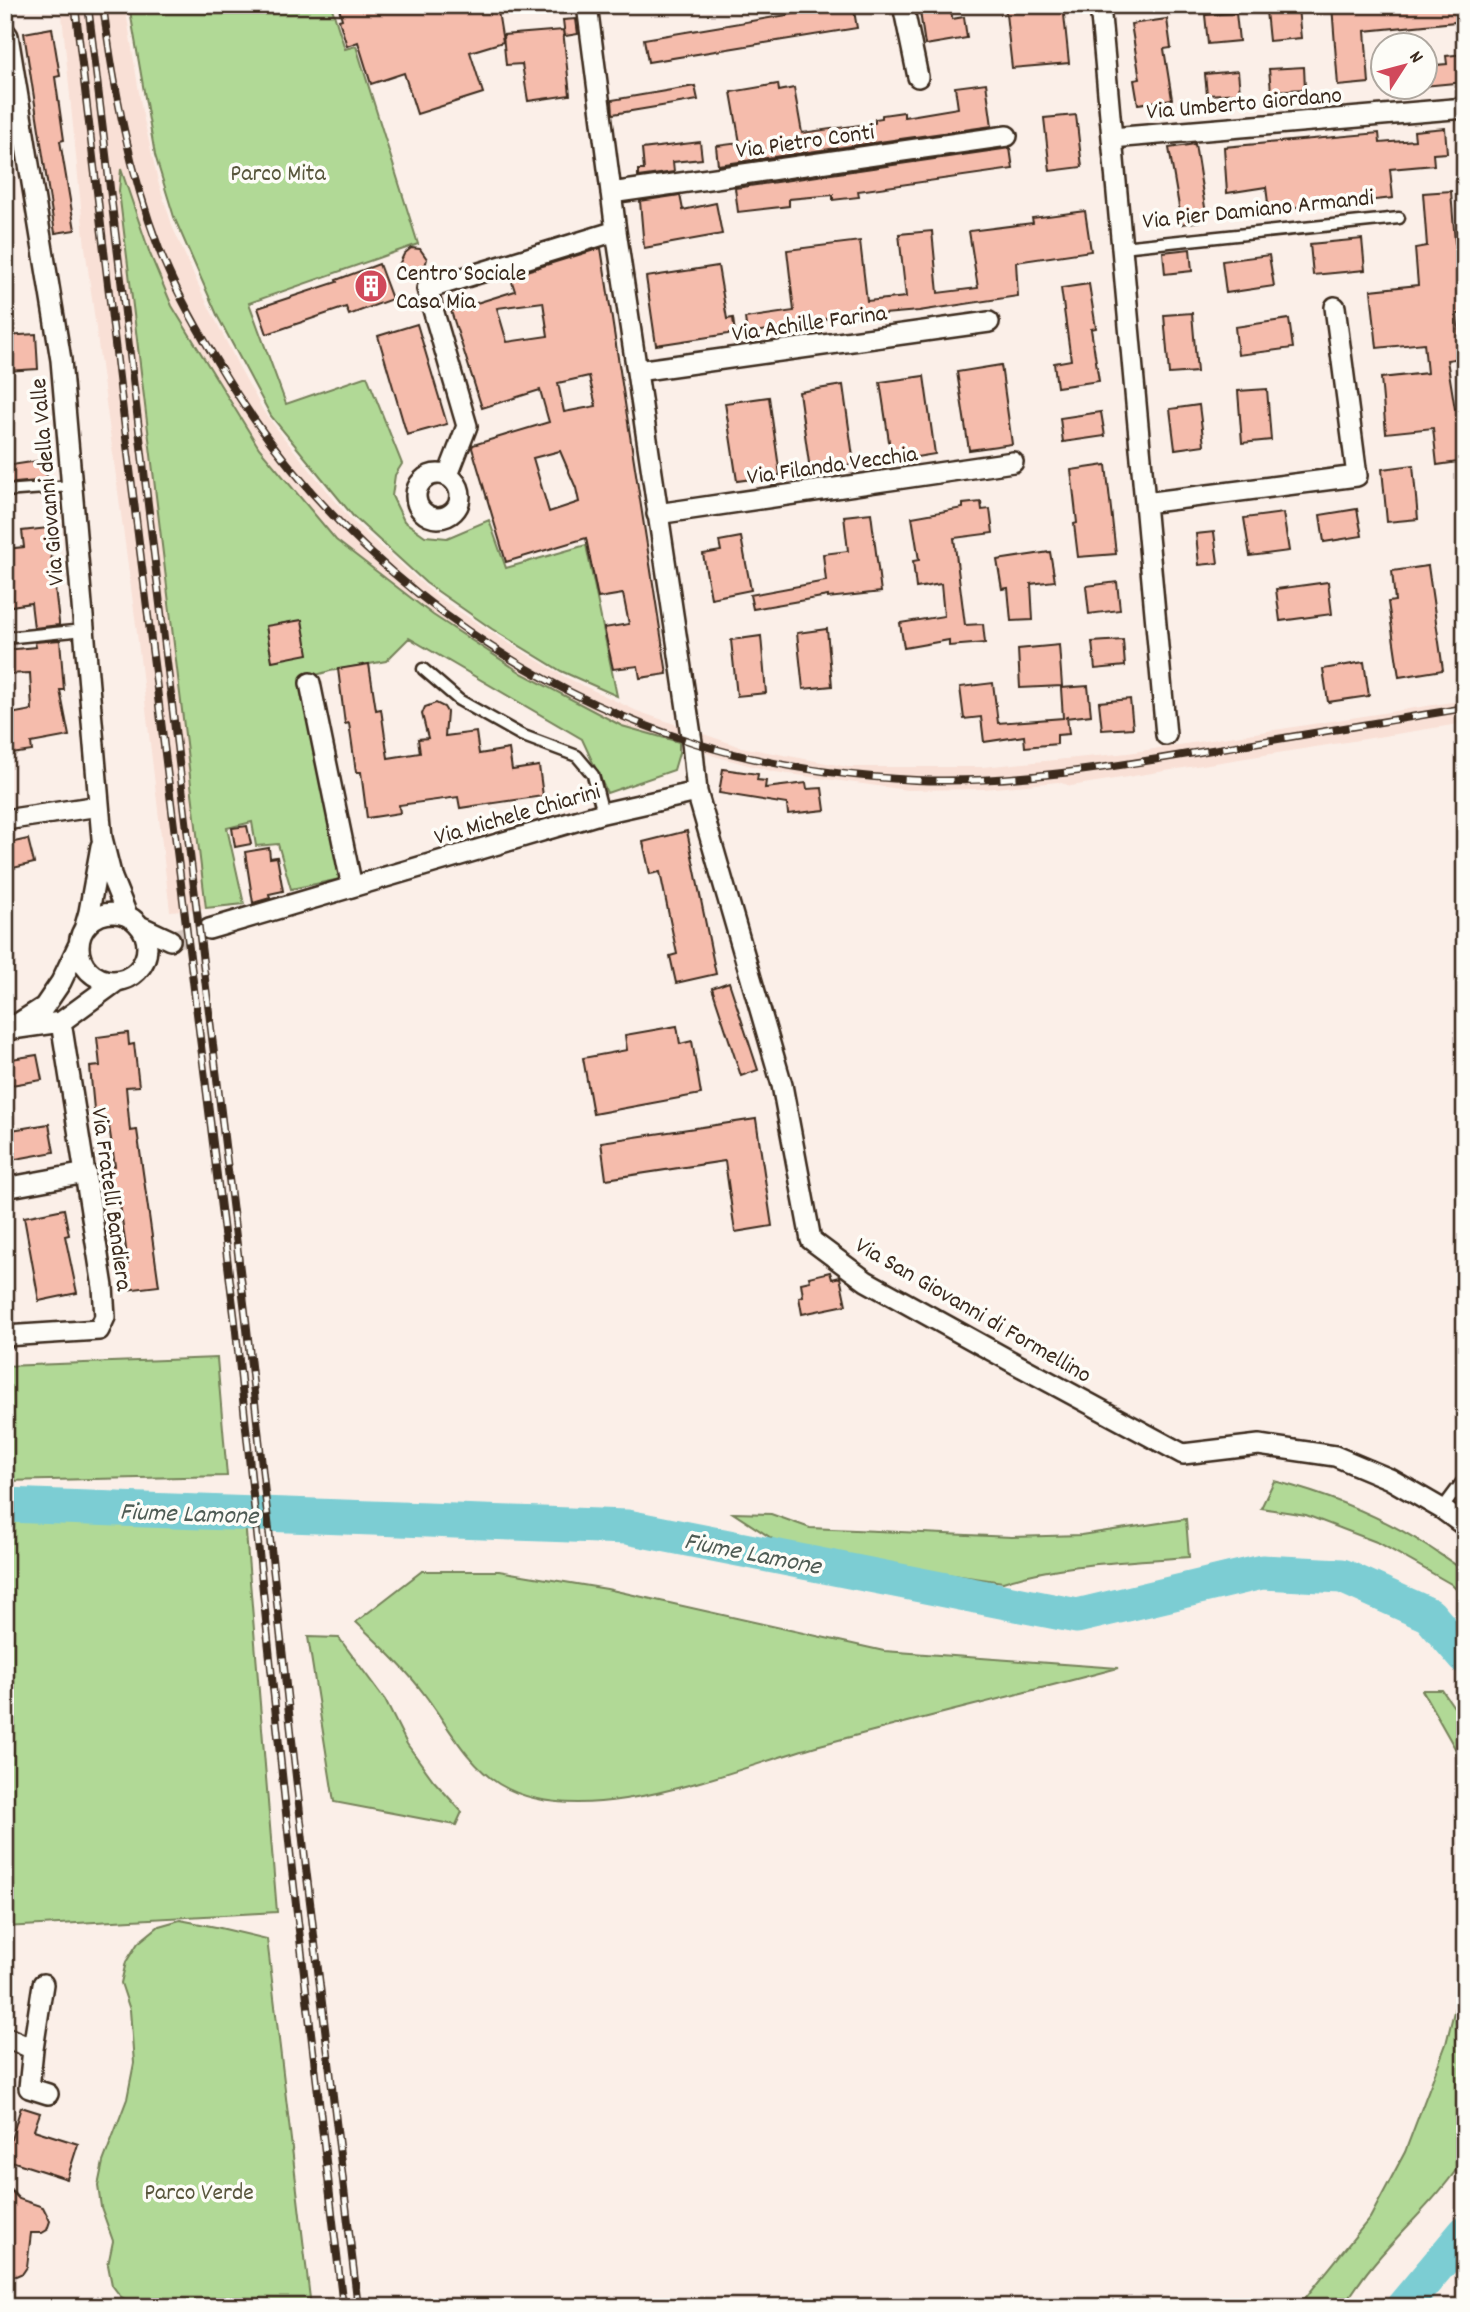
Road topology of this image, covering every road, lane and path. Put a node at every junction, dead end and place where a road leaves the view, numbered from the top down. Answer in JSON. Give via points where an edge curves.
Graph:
{"nodes":[{"id":1,"x":587,"y":5,"type":"edge"},
{"id":2,"x":903,"y":5,"type":"edge"},
{"id":3,"x":1100,"y":5,"type":"edge"},
{"id":4,"x":5,"y":32,"type":"edge"},
{"id":5,"x":918,"y":77,"type":"dead end"},
{"id":6,"x":1465,"y":108,"type":"edge"},
{"id":7,"x":1007,"y":136,"type":"dead end"},
{"id":8,"x":1112,"y":138,"type":"junction"},
{"id":9,"x":611,"y":193,"type":"junction"},
{"id":10,"x":1399,"y":218,"type":"dead end"},
{"id":11,"x":616,"y":232,"type":"junction"},
{"id":12,"x":1122,"y":247,"type":"junction"},
{"id":13,"x":1335,"y":307,"type":"dead end"},
{"id":14,"x":989,"y":322,"type":"dead end"},
{"id":15,"x":637,"y":372,"type":"junction"},
{"id":16,"x":1013,"y":462,"type":"dead end"},
{"id":17,"x":448,"y":475,"type":"dead end"},
{"id":18,"x":71,"y":486,"type":"junction"},
{"id":19,"x":5,"y":491,"type":"edge"},
{"id":20,"x":1145,"y":503,"type":"junction"},
{"id":21,"x":657,"y":514,"type":"junction"},
{"id":22,"x":84,"y":630,"type":"junction"},
{"id":23,"x":5,"y":638,"type":"edge"},
{"id":24,"x":423,"y":669,"type":"dead end"},
{"id":25,"x":310,"y":683,"type":"dead end"},
{"id":26,"x":1166,"y":735,"type":"dead end"},
{"id":27,"x":697,"y":792,"type":"junction"},
{"id":28,"x":99,"y":806,"type":"junction"},
{"id":29,"x":603,"y":813,"type":"junction"},
{"id":30,"x":5,"y":820,"type":"edge"},
{"id":31,"x":102,"y":838,"type":"junction"},
{"id":32,"x":352,"y":887,"type":"junction"},
{"id":33,"x":134,"y":921,"type":"junction"},
{"id":34,"x":85,"y":926,"type":"junction"},
{"id":35,"x":209,"y":929,"type":"tunnel mouth"},
{"id":36,"x":78,"y":946,"type":"junction"},
{"id":37,"x":146,"y":953,"type":"junction"},
{"id":38,"x":117,"y":981,"type":"junction"},
{"id":39,"x":61,"y":1022,"type":"junction"},
{"id":40,"x":8,"y":1029,"type":"edge"},
{"id":41,"x":86,"y":1173,"type":"junction"},
{"id":42,"x":5,"y":1188,"type":"edge"},
{"id":43,"x":5,"y":1336,"type":"edge"},
{"id":44,"x":1465,"y":1478,"type":"edge"},
{"id":45,"x":1442,"y":1509,"type":"junction"},
{"id":46,"x":1465,"y":1526,"type":"edge"},
{"id":47,"x":43,"y":1984,"type":"dead end"},
{"id":48,"x":5,"y":2037,"type":"edge"},
{"id":49,"x":33,"y":2049,"type":"junction"},
{"id":50,"x":48,"y":2094,"type":"dead end"}],
"edges":[{"from":1,"to":9,"type":"street"},
{"from":2,"to":5,"type":"street"},
{"from":3,"to":8,"type":"street","name":"Via Pier Damiano Armandi"},
{"from":4,"to":18,"type":"street","name":"Via Giovanni della Valle","via":[[61,360]]},
{"from":6,"to":8,"type":"street","name":"Via Umberto Giordano"},
{"from":7,"to":9,"type":"street","name":"Via Pietro Conti"},
{"from":8,"to":12,"type":"street","name":"Via Pier Damiano Armandi"},
{"from":9,"to":11,"type":"street"},
{"from":10,"to":12,"type":"lane","name":"Via Pier Damiano Armandi"},
{"from":11,"to":15,"type":"street"},
{"from":11,"to":17,"type":"street","via":[[427,289],[467,426]]},
{"from":12,"to":20,"type":"street","name":"Via Pier Damiano Armandi"},
{"from":13,"to":20,"type":"street","via":[[1357,476]]},
{"from":14,"to":15,"type":"street","name":"Via Achille Farina"},
{"from":15,"to":21,"type":"street"},
{"from":16,"to":21,"type":"street","name":"Via Filanda Vecchia"},
{"from":18,"to":19,"type":"lane"},
{"from":18,"to":22,"type":"street","name":"Via Giovanni della Valle"},
{"from":20,"to":26,"type":"street","name":"Via Pier Damiano Armandi"},
{"from":21,"to":27,"type":"street"},
{"from":22,"to":23,"type":"lane"},
{"from":22,"to":28,"type":"street","name":"Via Giovanni della Valle"},
{"from":24,"to":29,"type":"lane","via":[[459,700],[521,735],[577,756],[593,775]]},
{"from":25,"to":32,"type":"street"},
{"from":27,"to":29,"type":"street","name":"Via Michele Chiarini"},
{"from":27,"to":45,"type":"street","name":"Via San Giovanni di Formellino","via":[[782,1085],[811,1240],[866,1281],[1182,1454],[1259,1445],[1335,1456],[1390,1479]]},
{"from":28,"to":30,"type":"street"},
{"from":28,"to":31,"type":"street","name":"Via Giovanni della Valle"},
{"from":29,"to":32,"type":"street","name":"Via Michele Chiarini"},
{"from":31,"to":33,"type":"street","name":"Via Giovanni della Valle","via":[[112,877]]},
{"from":31,"to":34,"type":"street","name":"Via Giovanni della Valle"},
{"from":32,"to":35,"type":"street","name":"Via Michele Chiarini"},
{"from":33,"to":34,"type":"street","via":[[116,912],[104,913]]},
{"from":33,"to":37,"type":"street","via":[[145,934]]},
{"from":33,"to":37,"type":"street","via":[[170,940]]},
{"from":34,"to":36,"type":"street"},
{"from":36,"to":38,"type":"street","via":[[85,968],[94,976]]},
{"from":36,"to":40,"type":"street","via":[[44,1007]]},
{"from":37,"to":38,"type":"street","via":[[136,972]]},
{"from":38,"to":39,"type":"street"},
{"from":39,"to":40,"type":"street"},
{"from":39,"to":41,"type":"street","name":"Via Fratelli Bandiera"},
{"from":41,"to":42,"type":"street"},
{"from":41,"to":43,"type":"street","name":"Via Fratelli Bandiera","via":[[103,1287],[105,1317],[99,1330]]},
{"from":44,"to":45,"type":"lane"},
{"from":45,"to":46,"type":"street","name":"Via San Giovanni di Formellino"},
{"from":47,"to":49,"type":"street"},
{"from":48,"to":49,"type":"street"},
{"from":49,"to":50,"type":"street","via":[[29,2088]]}]}
